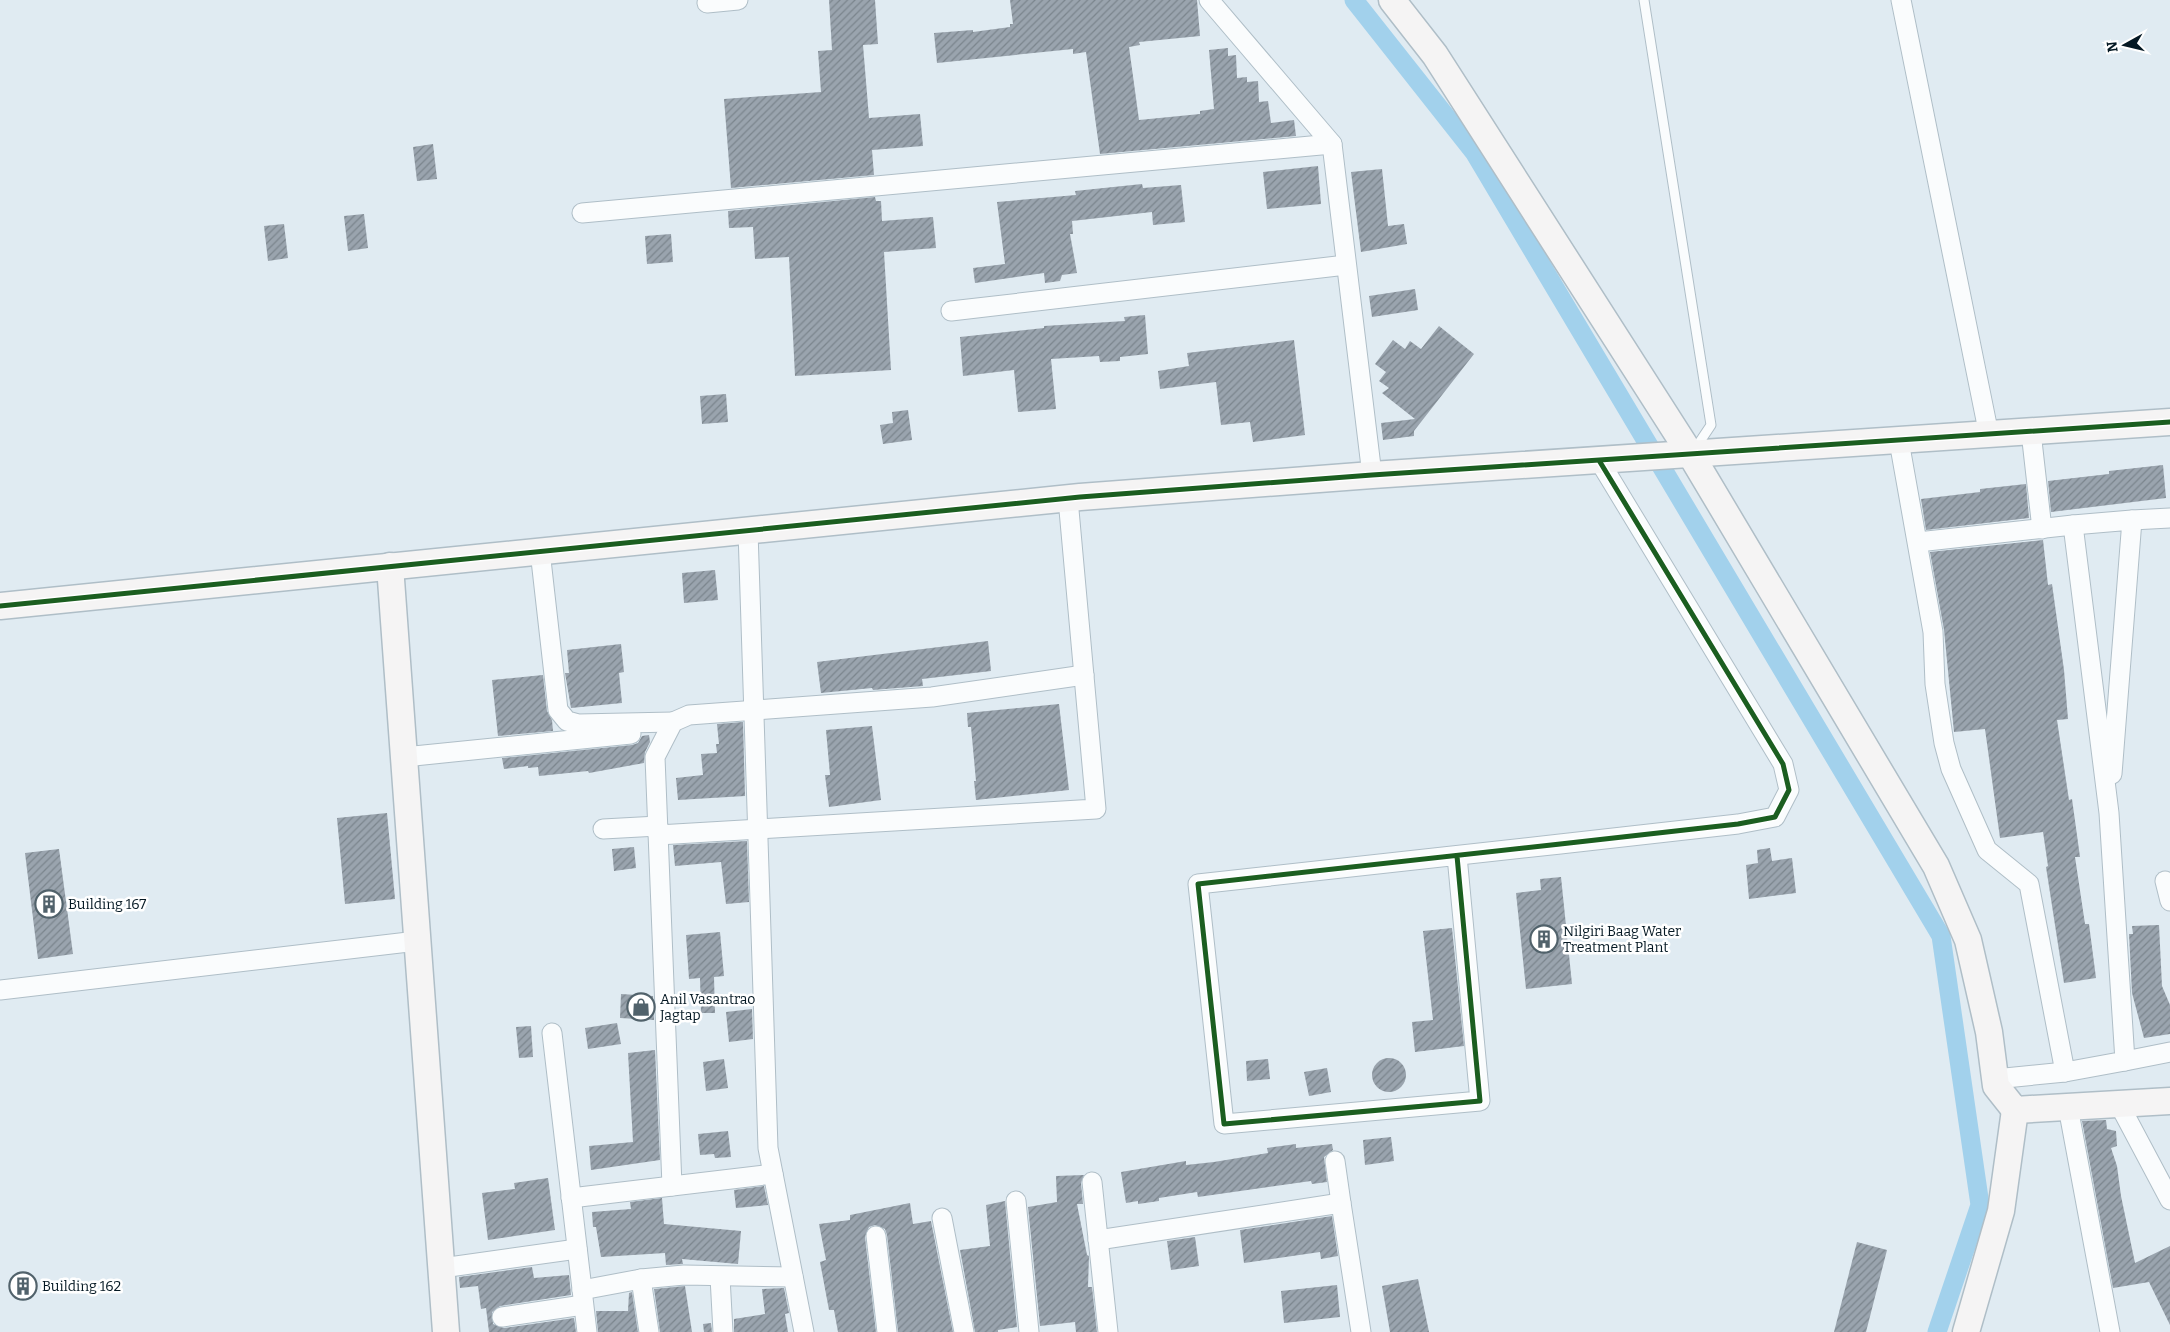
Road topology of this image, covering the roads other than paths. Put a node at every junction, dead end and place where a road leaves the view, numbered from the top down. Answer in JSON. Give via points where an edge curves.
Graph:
{"nodes":[{"id":1,"x":738,"y":0,"type":"edge"},
{"id":2,"x":1209,"y":0,"type":"edge"},
{"id":3,"x":1392,"y":0,"type":"edge"},
{"id":4,"x":1644,"y":0,"type":"edge"},
{"id":5,"x":1901,"y":0,"type":"edge"},
{"id":6,"x":707,"y":3,"type":"dead end"},
{"id":7,"x":1332,"y":144,"type":"junction"},
{"id":8,"x":582,"y":213,"type":"dead end"},
{"id":9,"x":1346,"y":265,"type":"junction"},
{"id":10,"x":951,"y":311,"type":"dead end"},
{"id":11,"x":2170,"y":422,"type":"edge"},
{"id":12,"x":2032,"y":432,"type":"junction"},
{"id":13,"x":1989,"y":435,"type":"junction"},
{"id":14,"x":1900,"y":441,"type":"junction"},
{"id":15,"x":1687,"y":455,"type":"junction"},
{"id":16,"x":1600,"y":462,"type":"junction"},
{"id":17,"x":1372,"y":475,"type":"junction"},
{"id":18,"x":1068,"y":499,"type":"junction"},
{"id":19,"x":2170,"y":518,"type":"edge"},
{"id":20,"x":2132,"y":520,"type":"junction"},
{"id":21,"x":2073,"y":525,"type":"junction"},
{"id":22,"x":2042,"y":529,"type":"junction"},
{"id":23,"x":748,"y":531,"type":"junction"},
{"id":24,"x":1918,"y":542,"type":"junction"},
{"id":25,"x":540,"y":552,"type":"junction"},
{"id":26,"x":390,"y":566,"type":"junction"},
{"id":27,"x":0,"y":606,"type":"edge"},
{"id":28,"x":1084,"y":675,"type":"junction"},
{"id":29,"x":754,"y":711,"type":"junction"},
{"id":30,"x":670,"y":726,"type":"junction"},
{"id":31,"x":404,"y":757,"type":"junction"},
{"id":32,"x":2109,"y":813,"type":"junction"},
{"id":33,"x":603,"y":829,"type":"dead end"},
{"id":34,"x":758,"y":829,"type":"junction"},
{"id":35,"x":658,"y":830,"type":"junction"},
{"id":36,"x":1457,"y":856,"type":"junction"},
{"id":37,"x":2165,"y":881,"type":"dead end"},
{"id":38,"x":2170,"y":901,"type":"edge"},
{"id":39,"x":417,"y":941,"type":"junction"},
{"id":40,"x":0,"y":990,"type":"edge"},
{"id":41,"x":552,"y":1033,"type":"dead end"},
{"id":42,"x":2170,"y":1052,"type":"edge"},
{"id":43,"x":2125,"y":1061,"type":"junction"},
{"id":44,"x":2065,"y":1072,"type":"junction"},
{"id":45,"x":1995,"y":1079,"type":"junction"},
{"id":46,"x":2170,"y":1100,"type":"edge"},
{"id":47,"x":2118,"y":1104,"type":"junction"},
{"id":48,"x":2068,"y":1107,"type":"junction"},
{"id":49,"x":2015,"y":1110,"type":"junction"},
{"id":50,"x":1335,"y":1161,"type":"dead end"},
{"id":51,"x":773,"y":1174,"type":"junction"},
{"id":52,"x":1092,"y":1182,"type":"dead end"},
{"id":53,"x":672,"y":1186,"type":"junction"},
{"id":54,"x":571,"y":1198,"type":"junction"},
{"id":55,"x":2170,"y":1200,"type":"edge"},
{"id":56,"x":1016,"y":1201,"type":"dead end"},
{"id":57,"x":1341,"y":1202,"type":"junction"},
{"id":58,"x":942,"y":1218,"type":"dead end"},
{"id":59,"x":876,"y":1236,"type":"dead end"},
{"id":60,"x":1098,"y":1240,"type":"junction"},
{"id":61,"x":577,"y":1249,"type":"junction"},
{"id":62,"x":442,"y":1268,"type":"junction"},
{"id":63,"x":720,"y":1277,"type":"junction"},
{"id":64,"x":793,"y":1278,"type":"junction"},
{"id":65,"x":641,"y":1279,"type":"junction"},
{"id":66,"x":582,"y":1297,"type":"junction"},
{"id":67,"x":502,"y":1317,"type":"dead end"},
{"id":68,"x":446,"y":1332,"type":"edge"},
{"id":69,"x":586,"y":1332,"type":"edge"},
{"id":70,"x":649,"y":1332,"type":"edge"},
{"id":71,"x":724,"y":1332,"type":"edge"},
{"id":72,"x":804,"y":1332,"type":"edge"},
{"id":73,"x":887,"y":1332,"type":"edge"},
{"id":74,"x":964,"y":1332,"type":"edge"},
{"id":75,"x":1029,"y":1332,"type":"edge"},
{"id":76,"x":1108,"y":1332,"type":"edge"},
{"id":77,"x":1361,"y":1332,"type":"edge"},
{"id":78,"x":1966,"y":1332,"type":"edge"},
{"id":79,"x":2110,"y":1332,"type":"edge"}],
"edges":[{"from":1,"to":6,"type":"street"},
{"from":2,"to":7,"type":"street"},
{"from":3,"to":15,"type":"street","via":[[1435,55]]},
{"from":4,"to":15,"type":"lane","via":[[1711,425]]},
{"from":5,"to":13,"type":"street"},
{"from":7,"to":8,"type":"street"},
{"from":7,"to":9,"type":"street"},
{"from":9,"to":10,"type":"street"},
{"from":9,"to":17,"type":"street"},
{"from":11,"to":12,"type":"street"},
{"from":12,"to":13,"type":"street"},
{"from":12,"to":22,"type":"street"},
{"from":13,"to":14,"type":"street"},
{"from":14,"to":15,"type":"street"},
{"from":14,"to":24,"type":"street"},
{"from":15,"to":16,"type":"street"},
{"from":15,"to":45,"type":"street","via":[[1936,866],[1968,940],[1989,1032]]},
{"from":16,"to":17,"type":"street"},
{"from":16,"to":36,"type":"street","via":[[1783,764],[1789,790],[1775,817]]},
{"from":17,"to":18,"type":"street"},
{"from":18,"to":23,"type":"street"},
{"from":18,"to":28,"type":"street"},
{"from":19,"to":20,"type":"street"},
{"from":20,"to":21,"type":"street"},
{"from":20,"to":32,"type":"street"},
{"from":21,"to":22,"type":"street"},
{"from":21,"to":32,"type":"street"},
{"from":22,"to":24,"type":"street"},
{"from":23,"to":25,"type":"street"},
{"from":23,"to":29,"type":"street"},
{"from":24,"to":44,"type":"street","via":[[1932,632],[1935,684],[1951,769],[1987,850],[2029,884]]},
{"from":25,"to":26,"type":"street"},
{"from":25,"to":30,"type":"street","via":[[558,710],[566,721]]},
{"from":26,"to":27,"type":"street"},
{"from":26,"to":31,"type":"street"},
{"from":28,"to":29,"type":"street","via":[[932,697]]},
{"from":28,"to":34,"type":"street","via":[[1096,810]]},
{"from":29,"to":30,"type":"street","via":[[689,715]]},
{"from":29,"to":34,"type":"street"},
{"from":30,"to":31,"type":"street"},
{"from":30,"to":35,"type":"street","via":[[655,757]]},
{"from":31,"to":39,"type":"street"},
{"from":32,"to":43,"type":"street"},
{"from":33,"to":35,"type":"street"},
{"from":34,"to":35,"type":"street"},
{"from":34,"to":51,"type":"street","via":[[768,1148]]},
{"from":35,"to":53,"type":"street"},
{"from":36,"to":36,"type":"street","via":[[1198,884],[1224,1124],[1480,1101]]},
{"from":37,"to":38,"type":"street"},
{"from":39,"to":40,"type":"street"},
{"from":39,"to":62,"type":"street"},
{"from":41,"to":54,"type":"street"},
{"from":42,"to":43,"type":"street"},
{"from":43,"to":44,"type":"street"},
{"from":44,"to":45,"type":"street"},
{"from":45,"to":49,"type":"street","via":[[1996,1086]]},
{"from":46,"to":47,"type":"street"},
{"from":47,"to":48,"type":"street"},
{"from":47,"to":55,"type":"street"},
{"from":48,"to":49,"type":"street"},
{"from":48,"to":79,"type":"street"},
{"from":49,"to":78,"type":"street","via":[[2001,1211]]},
{"from":50,"to":57,"type":"street"},
{"from":51,"to":53,"type":"street"},
{"from":51,"to":64,"type":"street"},
{"from":52,"to":60,"type":"street"},
{"from":53,"to":54,"type":"street"},
{"from":54,"to":61,"type":"street"},
{"from":56,"to":75,"type":"street"},
{"from":57,"to":60,"type":"street"},
{"from":57,"to":77,"type":"street"},
{"from":58,"to":74,"type":"street"},
{"from":59,"to":73,"type":"street"},
{"from":60,"to":76,"type":"street"},
{"from":61,"to":62,"type":"street"},
{"from":61,"to":66,"type":"street"},
{"from":62,"to":68,"type":"street"},
{"from":63,"to":64,"type":"street"},
{"from":63,"to":65,"type":"street","via":[[684,1275]]},
{"from":63,"to":71,"type":"street"},
{"from":64,"to":72,"type":"street"},
{"from":65,"to":66,"type":"street"},
{"from":65,"to":70,"type":"street"},
{"from":66,"to":67,"type":"street"},
{"from":66,"to":69,"type":"street"}]}
